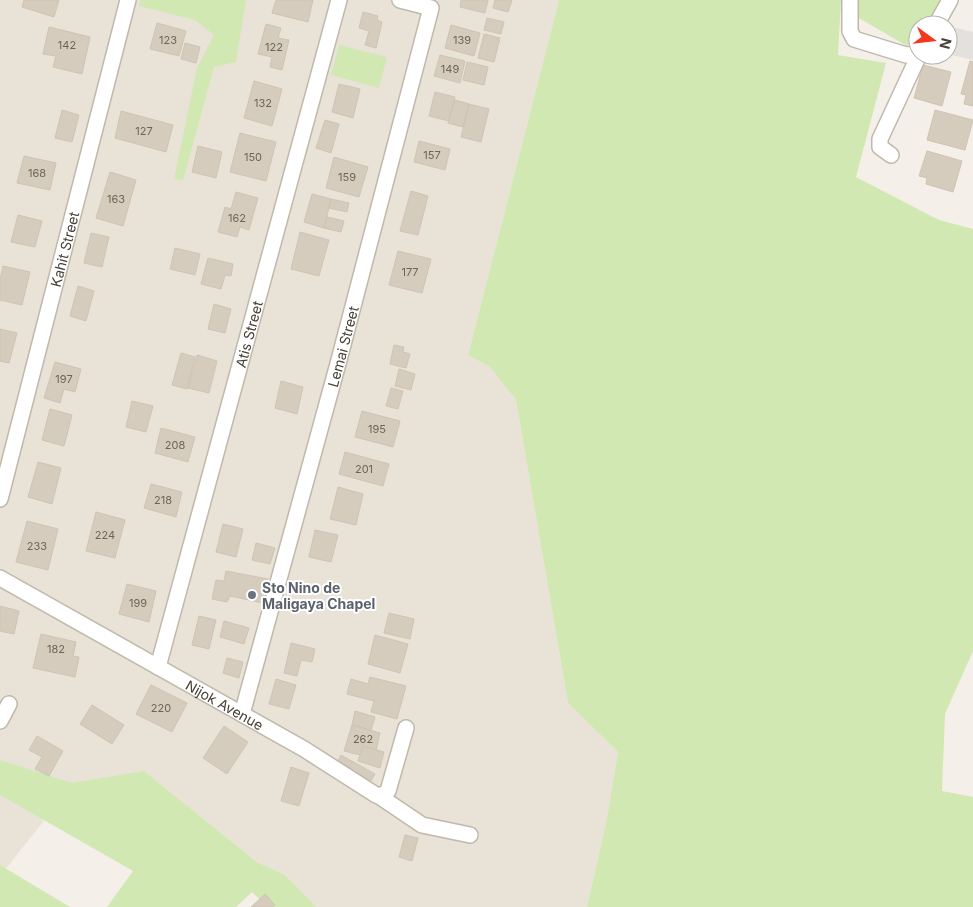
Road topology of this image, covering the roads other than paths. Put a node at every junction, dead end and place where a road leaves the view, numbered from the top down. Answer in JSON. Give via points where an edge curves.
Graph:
{"nodes":[{"id":1,"x":128,"y":0,"type":"edge"},
{"id":2,"x":339,"y":0,"type":"edge"},
{"id":3,"x":400,"y":0,"type":"edge"},
{"id":4,"x":850,"y":0,"type":"edge"},
{"id":5,"x":950,"y":0,"type":"edge"},
{"id":6,"x":942,"y":15,"type":"edge"},
{"id":7,"x":908,"y":55,"type":"edge"},
{"id":8,"x":913,"y":65,"type":"edge"},
{"id":9,"x":891,"y":155,"type":"dead end"},
{"id":10,"x":0,"y":499,"type":"edge"},
{"id":11,"x":0,"y":578,"type":"edge"},
{"id":12,"x":158,"y":667,"type":"junction"},
{"id":13,"x":9,"y":704,"type":"dead end"},
{"id":14,"x":242,"y":714,"type":"junction"},
{"id":15,"x":0,"y":721,"type":"edge"},
{"id":16,"x":406,"y":728,"type":"dead end"},
{"id":17,"x":379,"y":796,"type":"junction"},
{"id":18,"x":470,"y":835,"type":"dead end"}],
"edges":[{"from":1,"to":10,"type":"street","name":"Kahit Street"},
{"from":2,"to":12,"type":"street","name":"Atis Street"},
{"from":3,"to":14,"type":"street","name":"Lemai Street","via":[[431,8]]},
{"from":4,"to":7,"type":"street","via":[[850,30],[854,39]]},
{"from":5,"to":6,"type":"street"},
{"from":8,"to":9,"type":"street","via":[[879,141],[880,147]]},
{"from":11,"to":12,"type":"street","name":"Nijok Avenue"},
{"from":12,"to":14,"type":"street","name":"Nijok Avenue"},
{"from":13,"to":15,"type":"street"},
{"from":14,"to":17,"type":"street","name":"Nijok Avenue"},
{"from":16,"to":17,"type":"street","via":[[388,791]]},
{"from":17,"to":18,"type":"street","name":"Nijok Avenue","via":[[422,825]]}]}
